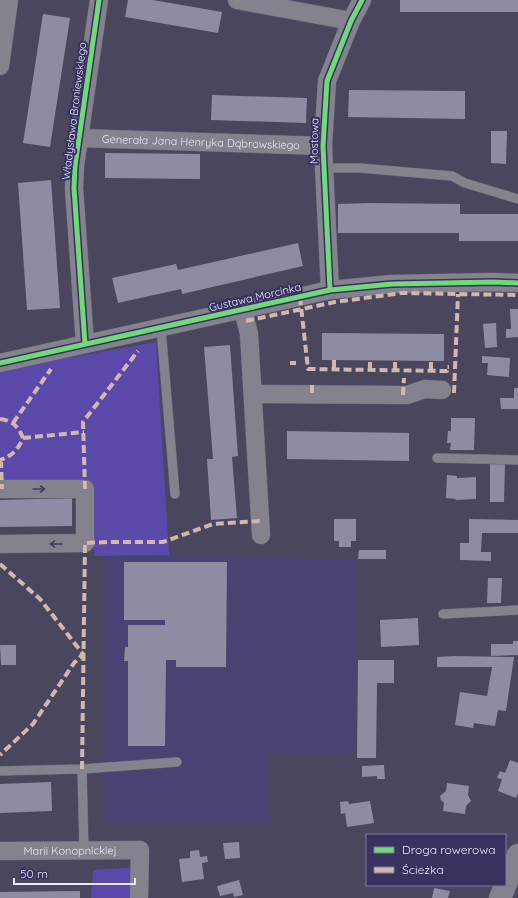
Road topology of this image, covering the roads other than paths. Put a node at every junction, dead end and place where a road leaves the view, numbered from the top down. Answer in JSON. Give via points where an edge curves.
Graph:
{"nodes":[{"id":1,"x":9,"y":0,"type":"edge"},
{"id":2,"x":99,"y":0,"type":"edge"},
{"id":3,"x":237,"y":0,"type":"edge"},
{"id":4,"x":362,"y":0,"type":"edge"},
{"id":5,"x":351,"y":22,"type":"junction"},
{"id":6,"x":0,"y":66,"type":"edge"},
{"id":7,"x":79,"y":138,"type":"junction"},
{"id":8,"x":323,"y":146,"type":"junction"},
{"id":9,"x":324,"y":168,"type":"junction"},
{"id":10,"x":518,"y":199,"type":"edge"},
{"id":11,"x":518,"y":283,"type":"edge"},
{"id":12,"x":330,"y":290,"type":"junction"},
{"id":13,"x":243,"y":310,"type":"junction"},
{"id":14,"x":161,"y":328,"type":"junction"},
{"id":15,"x":85,"y":344,"type":"junction"},
{"id":16,"x":0,"y":363,"type":"edge"},
{"id":17,"x":442,"y":390,"type":"dead end"},
{"id":18,"x":253,"y":394,"type":"junction"},
{"id":19,"x":437,"y":458,"type":"dead end"},
{"id":20,"x":518,"y":460,"type":"edge"},
{"id":21,"x":0,"y":489,"type":"edge"},
{"id":22,"x":175,"y":494,"type":"dead end"},
{"id":23,"x":261,"y":535,"type":"dead end"},
{"id":24,"x":0,"y":544,"type":"edge"},
{"id":25,"x":518,"y":610,"type":"edge"},
{"id":26,"x":444,"y":614,"type":"dead end"},
{"id":27,"x":177,"y":762,"type":"dead end"},
{"id":28,"x":82,"y":769,"type":"junction"},
{"id":29,"x":0,"y":771,"type":"edge"},
{"id":30,"x":84,"y":850,"type":"junction"},
{"id":31,"x":0,"y":851,"type":"edge"},
{"id":32,"x":518,"y":855,"type":"edge"},
{"id":33,"x":506,"y":884,"type":"edge"},
{"id":34,"x":505,"y":886,"type":"edge"},
{"id":35,"x":139,"y":898,"type":"edge"},
{"id":36,"x":500,"y":898,"type":"edge"}],
"edges":[{"from":1,"to":6,"type":"street"},
{"from":2,"to":7,"type":"street","name":"Władysława Broniewskiego"},
{"from":3,"to":5,"type":"street"},
{"from":4,"to":5,"type":"street","name":"Mostowa"},
{"from":5,"to":8,"type":"street","name":"Mostowa","via":[[327,81]]},
{"from":7,"to":8,"type":"street","name":"Generała Jana Henryka Dąbrowskiego"},
{"from":7,"to":15,"type":"street","name":"Władysława Broniewskiego","via":[[74,188]]},
{"from":8,"to":9,"type":"street","name":"Mostowa"},
{"from":9,"to":10,"type":"lane","via":[[360,168],[452,176],[465,183]]},
{"from":9,"to":12,"type":"street","name":"Mostowa"},
{"from":11,"to":12,"type":"street","name":"Gustawa Morcinka","via":[[392,284]]},
{"from":12,"to":13,"type":"street","name":"Gustawa Morcinka"},
{"from":13,"to":14,"type":"street","name":"Gustawa Morcinka"},
{"from":13,"to":18,"type":"street","via":[[249,334]]},
{"from":14,"to":15,"type":"street","name":"Gustawa Morcinka"},
{"from":14,"to":22,"type":"lane"},
{"from":15,"to":16,"type":"street","name":"Gustawa Morcinka"},
{"from":17,"to":18,"type":"street","via":[[425,389],[407,395]]},
{"from":18,"to":23,"type":"street"},
{"from":19,"to":20,"type":"lane"},
{"from":21,"to":24,"type":"street","one_way":true,"via":[[85,489],[85,544]]},
{"from":25,"to":26,"type":"lane"},
{"from":27,"to":28,"type":"lane"},
{"from":28,"to":29,"type":"lane"},
{"from":28,"to":30,"type":"lane"},
{"from":30,"to":31,"type":"street","name":"Marii Konopnickiej"},
{"from":30,"to":35,"type":"street","name":"Marii Konopnickiej","via":[[140,850]]},
{"from":32,"to":33,"type":"street"},
{"from":34,"to":36,"type":"street"}]}
